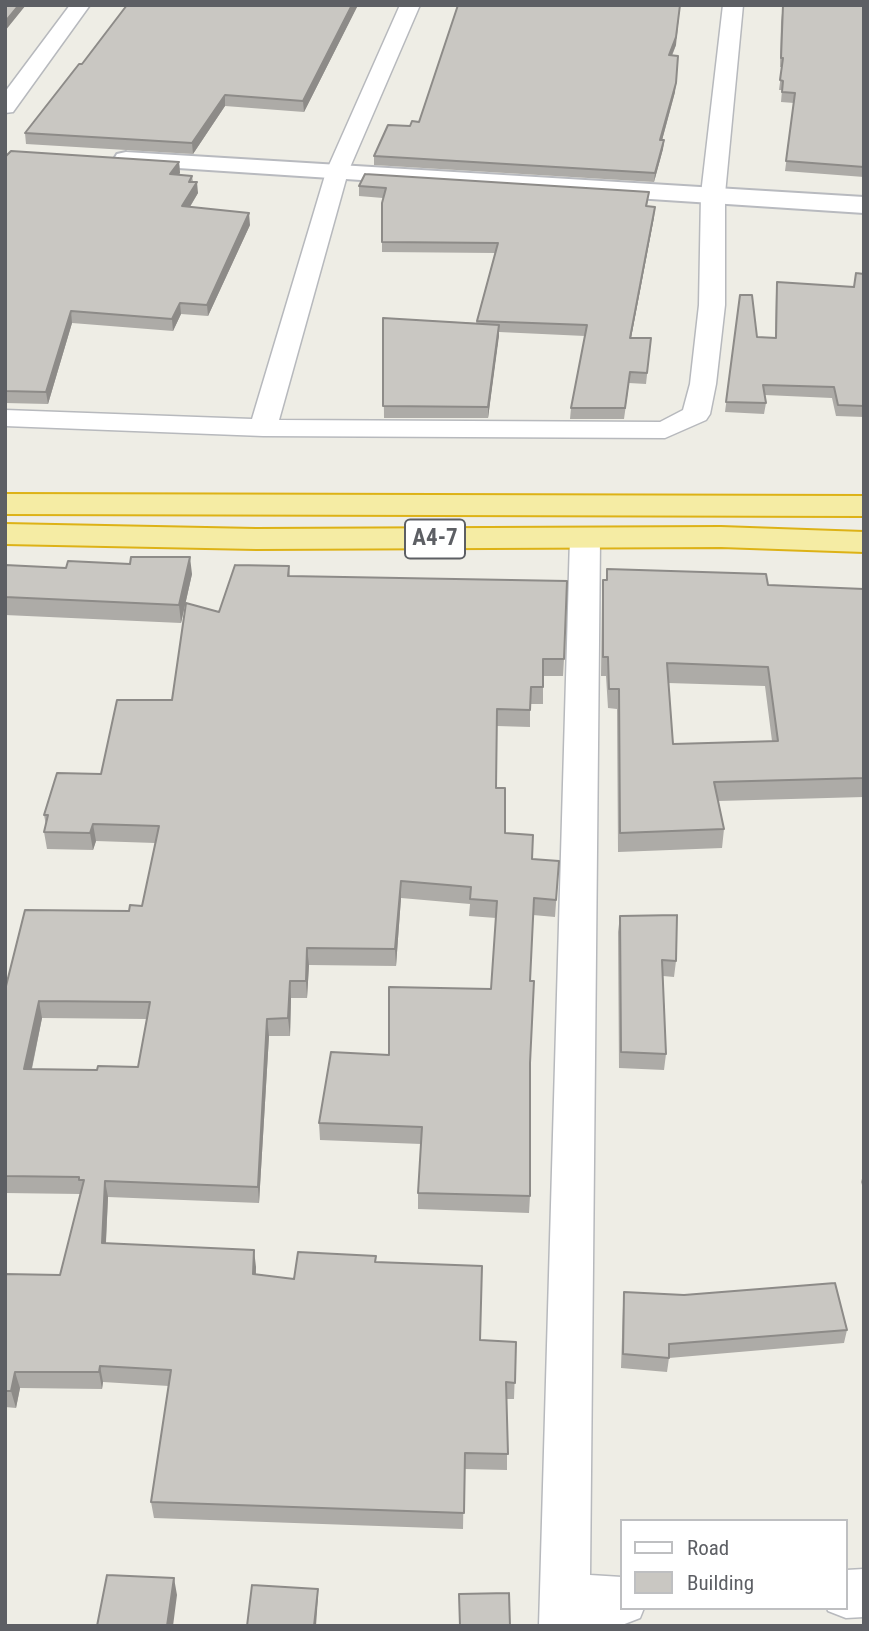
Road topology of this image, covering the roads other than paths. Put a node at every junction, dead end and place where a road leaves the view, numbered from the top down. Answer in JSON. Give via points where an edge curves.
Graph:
{"nodes":[{"id":1,"x":80,"y":5,"type":"edge"},
{"id":2,"x":410,"y":5,"type":"edge"},
{"id":3,"x":733,"y":5,"type":"edge"},
{"id":4,"x":5,"y":107,"type":"edge"},
{"id":5,"x":103,"y":158,"type":"edge"},
{"id":6,"x":337,"y":172,"type":"junction"},
{"id":7,"x":713,"y":194,"type":"junction"},
{"id":8,"x":864,"y":205,"type":"edge"},
{"id":9,"x":5,"y":418,"type":"edge"},
{"id":10,"x":264,"y":428,"type":"junction"},
{"id":11,"x":5,"y":504,"type":"edge"},
{"id":12,"x":864,"y":506,"type":"edge"},
{"id":13,"x":5,"y":534,"type":"edge"},
{"id":14,"x":585,"y":538,"type":"junction"},
{"id":15,"x":864,"y":542,"type":"edge"},
{"id":16,"x":620,"y":1601,"type":"edge"},
{"id":17,"x":564,"y":1612,"type":"edge"}],
"edges":[{"from":1,"to":4,"type":"street"},
{"from":2,"to":6,"type":"street"},
{"from":3,"to":7,"type":"street"},
{"from":5,"to":6,"type":"main road"},
{"from":6,"to":7,"type":"main road"},
{"from":6,"to":10,"type":"street"},
{"from":7,"to":8,"type":"main road"},
{"from":7,"to":10,"type":"street","via":[[712,305],[703,384],[696,414],[666,430]]},
{"from":9,"to":10,"type":"street"},
{"from":11,"to":12,"type":"highway","number":"A4-7"},
{"from":13,"to":14,"type":"highway","number":"A4-7"},
{"from":14,"to":15,"type":"highway","number":"A4-7"},
{"from":14,"to":17,"type":"street"},
{"from":16,"to":17,"type":"street"}]}
